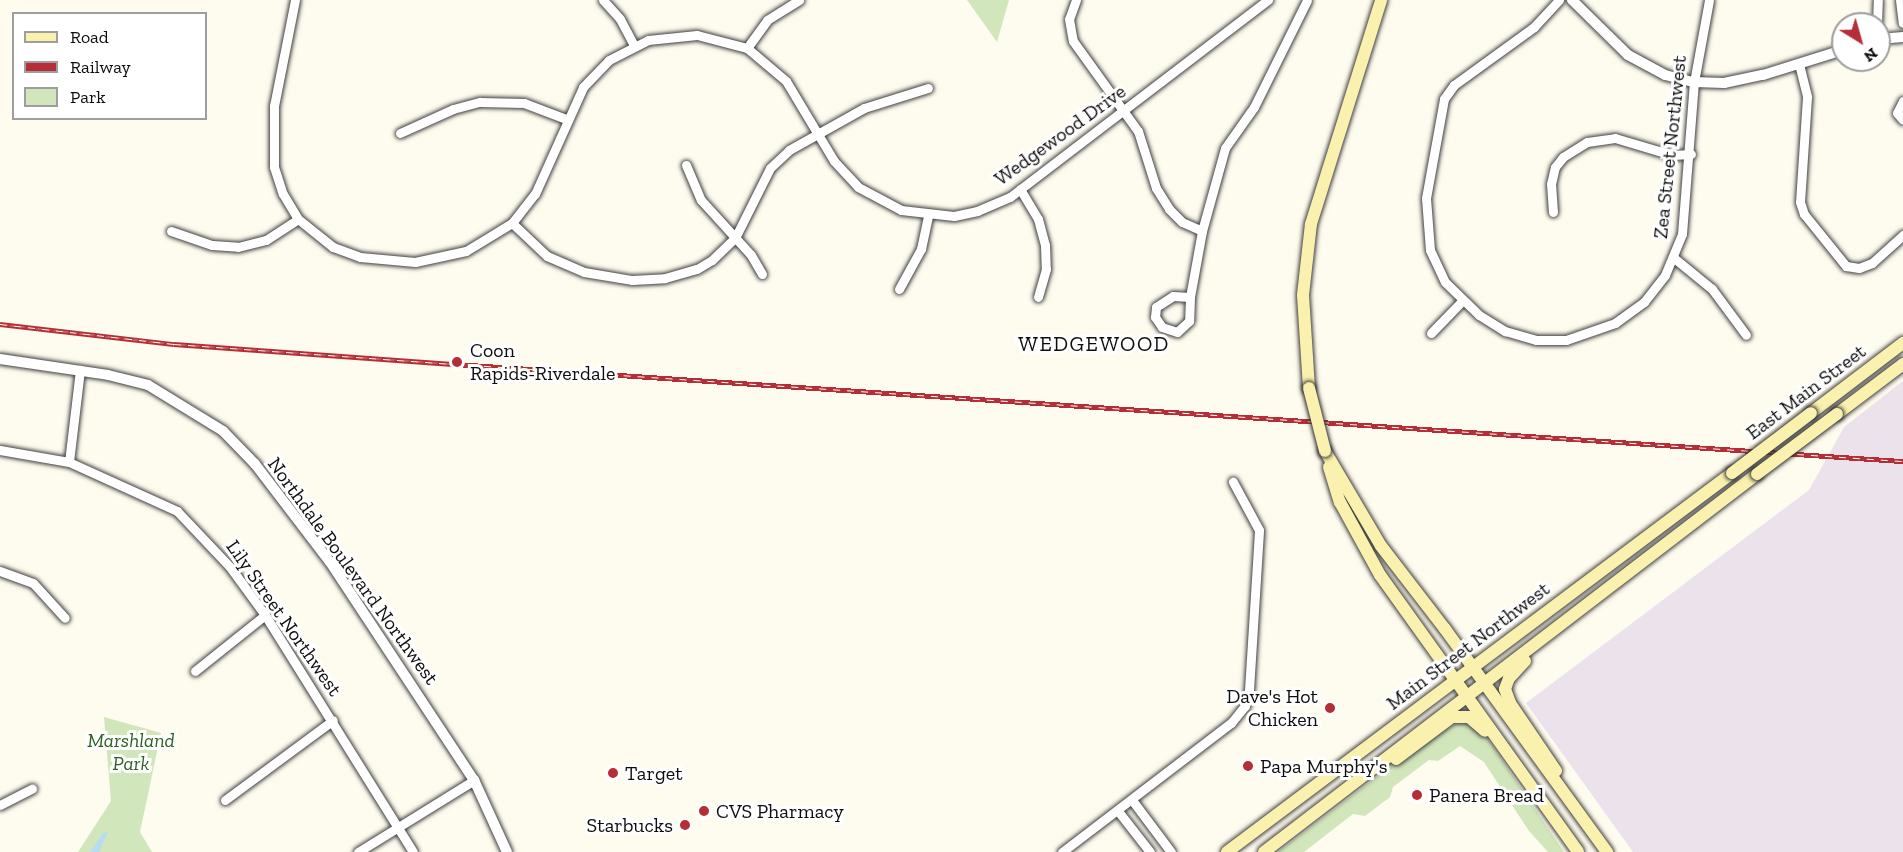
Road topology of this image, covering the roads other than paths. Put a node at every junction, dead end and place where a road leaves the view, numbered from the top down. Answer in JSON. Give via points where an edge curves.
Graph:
{"nodes":[{"id":1,"x":295,"y":0,"type":"edge"},
{"id":2,"x":603,"y":0,"type":"edge"},
{"id":3,"x":799,"y":0,"type":"edge"},
{"id":4,"x":1076,"y":0,"type":"edge"},
{"id":5,"x":1268,"y":0,"type":"edge"},
{"id":6,"x":1307,"y":0,"type":"edge"},
{"id":7,"x":1381,"y":0,"type":"edge"},
{"id":8,"x":1559,"y":0,"type":"edge"},
{"id":9,"x":1572,"y":0,"type":"edge"},
{"id":10,"x":1709,"y":0,"type":"edge"},
{"id":11,"x":1900,"y":0,"type":"edge"},
{"id":12,"x":1903,"y":23,"type":"edge"},
{"id":13,"x":633,"y":45,"type":"junction"},
{"id":14,"x":747,"y":48,"type":"junction"},
{"id":15,"x":1831,"y":54,"type":"edge"},
{"id":16,"x":1799,"y":64,"type":"junction"},
{"id":17,"x":1694,"y":82,"type":"junction"},
{"id":18,"x":928,"y":88,"type":"dead end"},
{"id":19,"x":1903,"y":102,"type":"edge"},
{"id":20,"x":1124,"y":111,"type":"junction"},
{"id":21,"x":566,"y":118,"type":"junction"},
{"id":22,"x":1903,"y":120,"type":"edge"},
{"id":23,"x":816,"y":132,"type":"junction"},
{"id":24,"x":400,"y":133,"type":"dead end"},
{"id":25,"x":1690,"y":154,"type":"junction"},
{"id":26,"x":686,"y":165,"type":"dead end"},
{"id":27,"x":1020,"y":189,"type":"junction"},
{"id":28,"x":1553,"y":212,"type":"dead end"},
{"id":29,"x":928,"y":216,"type":"junction"},
{"id":30,"x":298,"y":219,"type":"junction"},
{"id":31,"x":512,"y":223,"type":"junction"},
{"id":32,"x":171,"y":231,"type":"dead end"},
{"id":33,"x":1202,"y":231,"type":"junction"},
{"id":34,"x":1903,"y":235,"type":"edge"},
{"id":35,"x":735,"y":238,"type":"junction"},
{"id":36,"x":1674,"y":258,"type":"junction"},
{"id":37,"x":762,"y":274,"type":"dead end"},
{"id":38,"x":899,"y":289,"type":"dead end"},
{"id":39,"x":1038,"y":297,"type":"dead end"},
{"id":40,"x":1190,"y":297,"type":"junction"},
{"id":41,"x":1461,"y":302,"type":"junction"},
{"id":42,"x":1431,"y":333,"type":"dead end"},
{"id":43,"x":1746,"y":335,"type":"dead end"},
{"id":44,"x":1903,"y":343,"type":"edge"},
{"id":45,"x":0,"y":359,"type":"edge"},
{"id":46,"x":1903,"y":364,"type":"edge"},
{"id":47,"x":80,"y":370,"type":"junction"},
{"id":48,"x":0,"y":450,"type":"edge"},
{"id":49,"x":1325,"y":451,"type":"junction"},
{"id":50,"x":69,"y":462,"type":"junction"},
{"id":51,"x":1732,"y":473,"type":"joint"},
{"id":52,"x":1757,"y":474,"type":"joint"},
{"id":53,"x":1233,"y":482,"type":"dead end"},
{"id":54,"x":0,"y":571,"type":"edge"},
{"id":55,"x":265,"y":615,"type":"junction"},
{"id":56,"x":65,"y":618,"type":"dead end"},
{"id":57,"x":1534,"y":647,"type":"junction"},
{"id":58,"x":1474,"y":669,"type":"junction"},
{"id":59,"x":195,"y":671,"type":"dead end"},
{"id":60,"x":1456,"y":679,"type":"junction"},
{"id":61,"x":1483,"y":685,"type":"junction"},
{"id":62,"x":1468,"y":695,"type":"junction"},
{"id":63,"x":333,"y":720,"type":"junction"},
{"id":64,"x":1513,"y":760,"type":"junction"},
{"id":65,"x":1356,"y":778,"type":"junction"},
{"id":66,"x":474,"y":780,"type":"junction"},
{"id":67,"x":32,"y":789,"type":"dead end"},
{"id":68,"x":225,"y":800,"type":"dead end"},
{"id":69,"x":1132,"y":800,"type":"junction"},
{"id":70,"x":1568,"y":800,"type":"junction"},
{"id":71,"x":0,"y":806,"type":"edge"},
{"id":72,"x":1118,"y":811,"type":"junction"},
{"id":73,"x":398,"y":826,"type":"junction"},
{"id":74,"x":358,"y":852,"type":"edge"},
{"id":75,"x":413,"y":852,"type":"edge"},
{"id":76,"x":507,"y":852,"type":"edge"},
{"id":77,"x":1062,"y":852,"type":"edge"},
{"id":78,"x":1150,"y":852,"type":"edge"},
{"id":79,"x":1171,"y":852,"type":"edge"},
{"id":80,"x":1227,"y":852,"type":"edge"},
{"id":81,"x":1264,"y":852,"type":"edge"},
{"id":82,"x":1578,"y":852,"type":"edge"},
{"id":83,"x":1607,"y":852,"type":"edge"}],
"edges":[{"from":1,"to":30,"type":"street","name":"Wedgewood Drive","via":[[276,85],[273,153],[278,180]]},
{"from":2,"to":13,"type":"street","via":[[620,19]]},
{"from":3,"to":14,"type":"street","via":[[767,20]]},
{"from":4,"to":20,"type":"street","via":[[1071,11],[1073,41]]},
{"from":5,"to":20,"type":"street","name":"Wedgewood Drive"},
{"from":6,"to":33,"type":"street","via":[[1254,107],[1225,148]]},
{"from":7,"to":49,"type":"main road","bridge":true,"via":[[1311,224],[1303,295],[1309,388]]},
{"from":8,"to":41,"type":"street","via":[[1534,27],[1454,85],[1444,99],[1429,166],[1428,232],[1437,269]]},
{"from":9,"to":17,"type":"street","via":[[1628,56],[1665,75]]},
{"from":10,"to":17,"type":"street","name":"Zea Street Northwest"},
{"from":11,"to":12,"type":"street"},
{"from":13,"to":14,"type":"street","name":"Wedgewood Drive","via":[[689,34],[724,39]]},
{"from":13,"to":21,"type":"street","name":"Wedgewood Drive","via":[[593,75]]},
{"from":14,"to":23,"type":"street","name":"Wedgewood Drive","via":[[786,81]]},
{"from":15,"to":16,"type":"street"},
{"from":16,"to":17,"type":"street","via":[[1724,83]]},
{"from":16,"to":34,"type":"street","via":[[1808,97],[1800,202],[1804,214],[1846,266],[1859,268],[1872,263]]},
{"from":17,"to":25,"type":"street","name":"Zea Street Northwest"},
{"from":18,"to":23,"type":"street","via":[[864,108]]},
{"from":19,"to":22,"type":"street","via":[[1897,112]]},
{"from":20,"to":27,"type":"street","name":"Wedgewood Drive"},
{"from":20,"to":33,"type":"street","via":[[1141,138],[1156,188],[1169,208],[1182,222]]},
{"from":21,"to":24,"type":"street","via":[[524,103],[480,102],[453,109]]},
{"from":21,"to":31,"type":"street","name":"Wedgewood Drive","via":[[535,194]]},
{"from":23,"to":29,"type":"street","name":"Wedgewood Drive","via":[[842,171],[868,194],[901,210]]},
{"from":23,"to":35,"type":"street","via":[[770,168]]},
{"from":25,"to":28,"type":"street","via":[[1672,155],[1615,138],[1587,142],[1555,167],[1551,184]]},
{"from":25,"to":36,"type":"street","name":"Zea Street Northwest","via":[[1682,234]]},
{"from":26,"to":35,"type":"street","via":[[701,200]]},
{"from":27,"to":29,"type":"street","name":"Wedgewood Drive","via":[[977,211]]},
{"from":27,"to":39,"type":"street","via":[[1038,219],[1045,245],[1046,269]]},
{"from":29,"to":38,"type":"street","via":[[921,249]]},
{"from":30,"to":31,"type":"street","name":"Wedgewood Drive","via":[[318,237],[345,252],[415,262],[466,251]]},
{"from":30,"to":32,"type":"street","via":[[266,240],[238,247],[212,246]]},
{"from":31,"to":35,"type":"street","via":[[547,256],[567,266],[632,280],[665,278],[697,269]]},
{"from":33,"to":40,"type":"street"},
{"from":35,"to":37,"type":"street"},
{"from":36,"to":41,"type":"street","name":"Zea Street Northwest","via":[[1655,290],[1630,314],[1601,330],[1566,340],[1536,340],[1505,331]]},
{"from":36,"to":43,"type":"street","via":[[1712,289]]},
{"from":40,"to":40,"type":"street","via":[[1191,312],[1183,329],[1170,332],[1162,327],[1155,317],[1156,307],[1173,296]]},
{"from":41,"to":42,"type":"street"},
{"from":44,"to":51,"type":"main road","name":"East Main Street","bridge":true},
{"from":45,"to":47,"type":"street","name":"Northdale Boulevard Northwest"},
{"from":46,"to":52,"type":"main road","name":"East Main Street","bridge":true},
{"from":47,"to":50,"type":"street"},
{"from":47,"to":66,"type":"street","name":"Northdale Boulevard Northwest","via":[[148,385],[222,430],[255,464],[330,562]]},
{"from":48,"to":50,"type":"street","name":"Lily Street Northwest"},
{"from":49,"to":58,"type":"main road","via":[[1368,528]]},
{"from":49,"to":60,"type":"main road","via":[[1333,483],[1367,552]]},
{"from":50,"to":55,"type":"street","name":"Lily Street Northwest","via":[[177,511],[230,567]]},
{"from":51,"to":58,"type":"main road","name":"Main Street Northwest"},
{"from":52,"to":57,"type":"main road","name":"Main Street Northwest"},
{"from":53,"to":69,"type":"street","via":[[1259,530],[1247,699],[1231,723]]},
{"from":54,"to":56,"type":"street","via":[[33,584]]},
{"from":55,"to":59,"type":"street"},
{"from":55,"to":63,"type":"street","name":"Lily Street Northwest"},
{"from":57,"to":61,"type":"main road","name":"Main Street Northwest"},
{"from":57,"to":70,"type":"main road","via":[[1505,689],[1510,703],[1561,778]]},
{"from":58,"to":60,"type":"main road","name":"Main Street Northwest"},
{"from":58,"to":61,"type":"main road"},
{"from":60,"to":62,"type":"main road"},
{"from":60,"to":80,"type":"main road","name":"Main Street Northwest"},
{"from":61,"to":62,"type":"main road","name":"Main Street Northwest"},
{"from":61,"to":70,"type":"main road"},
{"from":62,"to":64,"type":"main road"},
{"from":62,"to":65,"type":"main road","name":"Main Street Northwest"},
{"from":63,"to":68,"type":"street"},
{"from":63,"to":73,"type":"street","name":"Lily Street Northwest"},
{"from":64,"to":65,"type":"main road","via":[[1476,720],[1458,716],[1379,771]]},
{"from":64,"to":82,"type":"main road"},
{"from":65,"to":81,"type":"main road","name":"Main Street Northwest"},
{"from":66,"to":73,"type":"street"},
{"from":66,"to":76,"type":"street","name":"Northdale Boulevard Northwest"},
{"from":67,"to":71,"type":"street"},
{"from":69,"to":72,"type":"street"},
{"from":69,"to":79,"type":"street"},
{"from":70,"to":83,"type":"main road"},
{"from":72,"to":77,"type":"street"},
{"from":72,"to":78,"type":"street"},
{"from":73,"to":74,"type":"street"},
{"from":73,"to":75,"type":"street","name":"Lily Street Northwest"}]}
